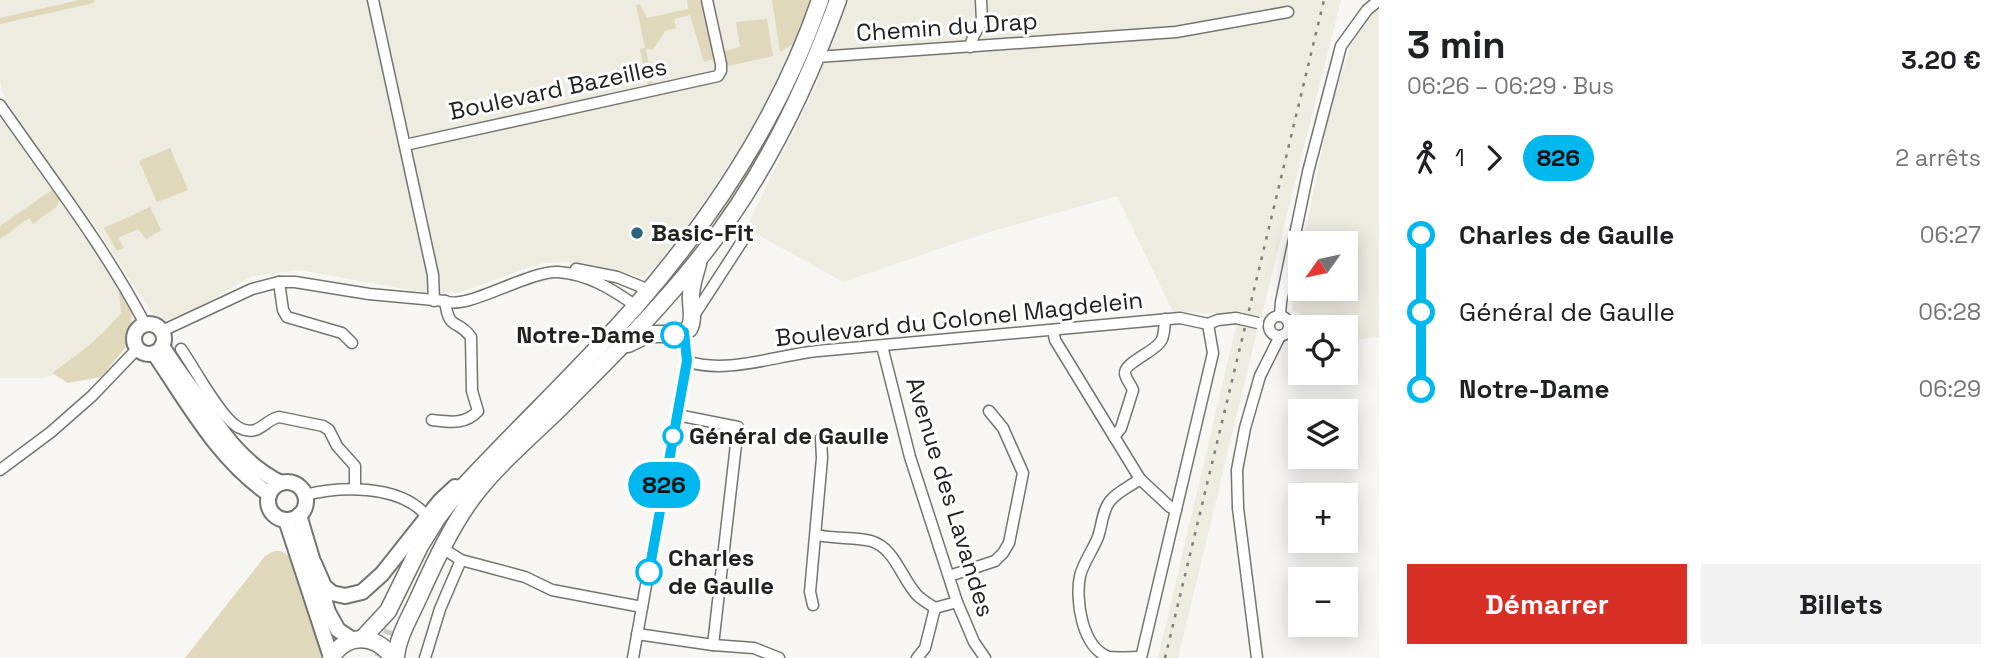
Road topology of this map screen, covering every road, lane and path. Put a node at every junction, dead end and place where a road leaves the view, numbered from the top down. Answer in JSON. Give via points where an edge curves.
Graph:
{"nodes":[{"id":1,"x":373,"y":0,"type":"edge"},
{"id":2,"x":707,"y":0,"type":"edge"},
{"id":3,"x":820,"y":0,"type":"edge"},
{"id":4,"x":838,"y":0,"type":"edge"},
{"id":5,"x":981,"y":0,"type":"edge"},
{"id":6,"x":1379,"y":0,"type":"edge"},
{"id":7,"x":1288,"y":12,"type":"dead end"},
{"id":8,"x":970,"y":47,"type":"junction"},
{"id":9,"x":817,"y":57,"type":"junction"},
{"id":10,"x":0,"y":106,"type":"edge"},
{"id":11,"x":405,"y":145,"type":"junction"},
{"id":12,"x":743,"y":240,"type":"dead end"},
{"id":13,"x":700,"y":258,"type":"junction"},
{"id":14,"x":279,"y":282,"type":"junction"},
{"id":15,"x":649,"y":290,"type":"junction"},
{"id":16,"x":666,"y":298,"type":"junction"},
{"id":17,"x":440,"y":301,"type":"junction"},
{"id":18,"x":636,"y":306,"type":"junction"},
{"id":19,"x":692,"y":314,"type":"junction"},
{"id":20,"x":1280,"y":315,"type":"junction"},
{"id":21,"x":650,"y":316,"type":"junction"},
{"id":22,"x":1165,"y":319,"type":"junction"},
{"id":23,"x":145,"y":324,"type":"junction"},
{"id":24,"x":1208,"y":324,"type":"junction"},
{"id":25,"x":1264,"y":324,"type":"junction"},
{"id":26,"x":1053,"y":330,"type":"junction"},
{"id":27,"x":679,"y":333,"type":"junction"},
{"id":28,"x":1280,"y":336,"type":"junction"},
{"id":29,"x":352,"y":342,"type":"dead end"},
{"id":30,"x":159,"y":344,"type":"junction"},
{"id":31,"x":882,"y":346,"type":"junction"},
{"id":32,"x":137,"y":349,"type":"junction"},
{"id":33,"x":181,"y":349,"type":"dead end"},
{"id":34,"x":619,"y":349,"type":"junction"},
{"id":35,"x":687,"y":361,"type":"junction"},
{"id":36,"x":989,"y":411,"type":"dead end"},
{"id":37,"x":677,"y":415,"type":"junction"},
{"id":38,"x":432,"y":420,"type":"dead end"},
{"id":39,"x":1114,"y":437,"type":"junction"},
{"id":40,"x":821,"y":438,"type":"dead end"},
{"id":41,"x":0,"y":470,"type":"edge"},
{"id":42,"x":477,"y":472,"type":"junction"},
{"id":43,"x":1140,"y":478,"type":"junction"},
{"id":44,"x":281,"y":483,"type":"junction"},
{"id":45,"x":355,"y":489,"type":"junction"},
{"id":46,"x":270,"y":494,"type":"junction"},
{"id":47,"x":305,"y":495,"type":"junction"},
{"id":48,"x":1176,"y":510,"type":"junction"},
{"id":49,"x":423,"y":512,"type":"dead end"},
{"id":50,"x":292,"y":517,"type":"junction"},
{"id":51,"x":817,"y":535,"type":"junction"},
{"id":52,"x":450,"y":553,"type":"dead end"},
{"id":53,"x":461,"y":560,"type":"junction"},
{"id":54,"x":314,"y":563,"type":"junction"},
{"id":55,"x":949,"y":576,"type":"junction"},
{"id":56,"x":957,"y":601,"type":"junction"},
{"id":57,"x":813,"y":604,"type":"dead end"},
{"id":58,"x":642,"y":607,"type":"junction"},
{"id":59,"x":934,"y":608,"type":"junction"},
{"id":60,"x":392,"y":631,"type":"tunnel mouth"},
{"id":61,"x":637,"y":634,"type":"junction"},
{"id":62,"x":358,"y":640,"type":"junction"},
{"id":63,"x":713,"y":645,"type":"junction"},
{"id":64,"x":1141,"y":657,"type":"edge"},
{"id":65,"x":331,"y":658,"type":"edge"},
{"id":66,"x":394,"y":658,"type":"edge"},
{"id":67,"x":425,"y":658,"type":"edge"},
{"id":68,"x":633,"y":658,"type":"edge"},
{"id":69,"x":779,"y":658,"type":"edge"},
{"id":70,"x":917,"y":658,"type":"edge"},
{"id":71,"x":985,"y":658,"type":"edge"},
{"id":72,"x":1257,"y":658,"type":"edge"}],
"edges":[{"from":1,"to":11,"type":"street"},
{"from":2,"to":11,"type":"street","name":"Boulevard Bazeilles","via":[[721,64],[715,77]]},
{"from":3,"to":15,"type":"main road","via":[[804,46],[739,170]]},
{"from":4,"to":9,"type":"main road"},
{"from":5,"to":8,"type":"street","via":[[982,21]]},
{"from":6,"to":20,"type":"street","via":[[1341,46],[1308,172]]},
{"from":7,"to":8,"type":"street","name":"Chemin du Drap","via":[[1175,32]]},
{"from":8,"to":9,"type":"street","name":"Chemin du Drap"},
{"from":9,"to":13,"type":"main road","via":[[760,171]]},
{"from":10,"to":23,"type":"street","via":[[72,206]]},
{"from":11,"to":17,"type":"street"},
{"from":12,"to":19,"type":"street"},
{"from":13,"to":16,"type":"main road"},
{"from":13,"to":19,"type":"main road","via":[[691,289]]},
{"from":14,"to":17,"type":"street"},
{"from":14,"to":29,"type":"street","via":[[287,317],[342,332]]},
{"from":14,"to":30,"type":"street","via":[[252,289]]},
{"from":15,"to":16,"type":"main road"},
{"from":15,"to":17,"type":"street","via":[[617,277],[561,267],[526,273]]},
{"from":15,"to":18,"type":"main road"},
{"from":16,"to":19,"type":"main road"},
{"from":16,"to":21,"type":"main road"},
{"from":17,"to":18,"type":"street","via":[[465,302],[532,276],[558,272],[594,280]]},
{"from":17,"to":38,"type":"street","via":[[450,322],[471,337],[472,391],[478,411],[461,422]]},
{"from":18,"to":21,"type":"main road"},
{"from":18,"to":42,"type":"main road"},
{"from":19,"to":27,"type":"main road","via":[[689,329]]},
{"from":20,"to":25,"type":"street"},
{"from":20,"to":28,"type":"street","via":[[1290,326]]},
{"from":21,"to":27,"type":"main road"},
{"from":21,"to":34,"type":"main road"},
{"from":22,"to":24,"type":"street","name":"Boulevard du Colonel Magdelein"},
{"from":22,"to":26,"type":"street","name":"Boulevard du Colonel Magdelein"},
{"from":22,"to":39,"type":"street","via":[[1163,339],[1125,370],[1133,390]]},
{"from":23,"to":30,"type":"street","via":[[155,325]]},
{"from":23,"to":32,"type":"street","via":[[134,334]]},
{"from":24,"to":25,"type":"street","name":"Boulevard du Colonel Magdelein","bridge":true,"via":[[1236,318]]},
{"from":24,"to":48,"type":"street","via":[[1213,353]]},
{"from":25,"to":28,"type":"street"},
{"from":26,"to":31,"type":"street","name":"Boulevard du Colonel Magdelein"},
{"from":26,"to":39,"type":"street"},
{"from":27,"to":34,"type":"main road","via":[[649,334]]},
{"from":27,"to":35,"type":"street"},
{"from":28,"to":72,"type":"street","via":[[1260,376],[1237,470]]},
{"from":30,"to":32,"type":"street","via":[[145,354]]},
{"from":30,"to":44,"type":"street","via":[[241,455]]},
{"from":30,"to":46,"type":"street","via":[[224,454]]},
{"from":31,"to":35,"type":"street","name":"Boulevard du Colonel Magdelein","via":[[743,364]]},
{"from":31,"to":55,"type":"street","name":"Avenue des Lavandes","via":[[910,457]]},
{"from":32,"to":41,"type":"street","via":[[82,405]]},
{"from":33,"to":45,"type":"street","via":[[233,424],[255,430],[279,417],[329,430],[355,467]]},
{"from":34,"to":66,"type":"main road","via":[[471,499],[446,539]]},
{"from":35,"to":37,"type":"street"},
{"from":36,"to":55,"type":"street","via":[[1003,428],[1023,473],[1009,543],[995,561]]},
{"from":37,"to":58,"type":"street"},
{"from":37,"to":63,"type":"street","via":[[738,427]]},
{"from":39,"to":43,"type":"street"},
{"from":40,"to":51,"type":"street"},
{"from":42,"to":54,"type":"street","via":[[440,501],[362,592],[345,596],[327,590]]},
{"from":42,"to":60,"type":"main road","via":[[433,540]]},
{"from":42,"to":62,"type":"main road","via":[[438,517],[381,620]]},
{"from":43,"to":48,"type":"street"},
{"from":43,"to":64,"type":"street","via":[[1110,500],[1080,575],[1078,599],[1086,634],[1100,651],[1110,658]]},
{"from":44,"to":46,"type":"street"},
{"from":44,"to":47,"type":"street","via":[[293,483]]},
{"from":45,"to":47,"type":"street"},
{"from":45,"to":49,"type":"street","via":[[396,496]]},
{"from":46,"to":50,"type":"street","via":[[272,512],[277,517]]},
{"from":47,"to":50,"type":"street","via":[[305,506]]},
{"from":48,"to":64,"type":"street"},
{"from":50,"to":54,"type":"street"},
{"from":50,"to":65,"type":"street"},
{"from":51,"to":57,"type":"street","via":[[810,592]]},
{"from":51,"to":59,"type":"street","via":[[881,546],[917,594]]},
{"from":52,"to":53,"type":"street"},
{"from":53,"to":58,"type":"street","via":[[525,577],[552,590]]},
{"from":53,"to":67,"type":"street"},
{"from":54,"to":62,"type":"street","via":[[334,624],[343,635]]},
{"from":55,"to":56,"type":"street","name":"Avenue des Lavandes"},
{"from":56,"to":59,"type":"street"},
{"from":56,"to":71,"type":"street","name":"Avenue des Lavandes"},
{"from":58,"to":61,"type":"street"},
{"from":59,"to":70,"type":"street","via":[[925,648]]},
{"from":61,"to":63,"type":"street"},
{"from":61,"to":68,"type":"street"},
{"from":62,"to":65,"type":"main road","via":[[336,649]]},
{"from":62,"to":66,"type":"main road","via":[[380,644]]},
{"from":63,"to":69,"type":"street","via":[[754,648]]}]}
